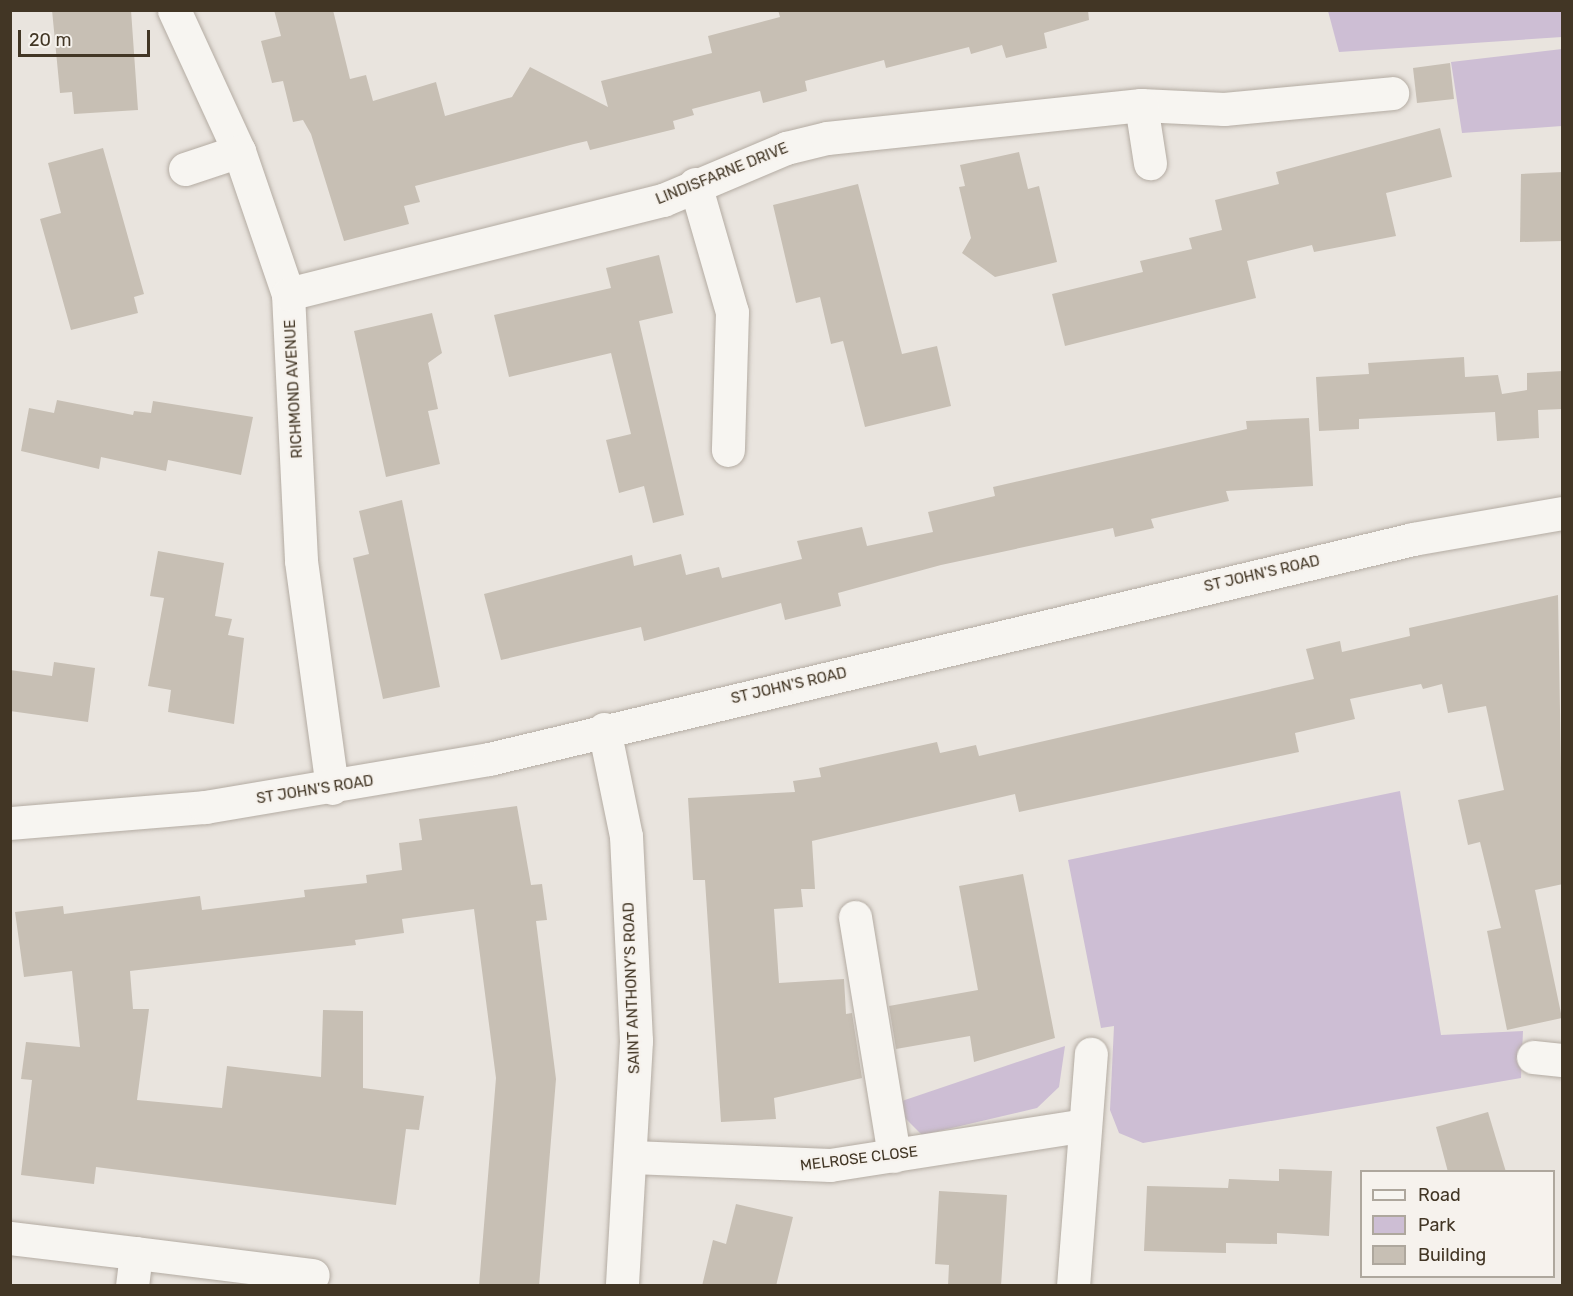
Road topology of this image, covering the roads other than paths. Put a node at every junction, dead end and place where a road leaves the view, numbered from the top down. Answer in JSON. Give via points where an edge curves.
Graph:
{"nodes":[{"id":1,"x":174,"y":10,"type":"edge"},
{"id":2,"x":1392,"y":93,"type":"dead end"},
{"id":3,"x":1141,"y":105,"type":"junction"},
{"id":4,"x":239,"y":151,"type":"junction"},
{"id":5,"x":1150,"y":163,"type":"dead end"},
{"id":6,"x":185,"y":169,"type":"dead end"},
{"id":7,"x":695,"y":183,"type":"junction"},
{"id":8,"x":288,"y":294,"type":"junction"},
{"id":9,"x":728,"y":450,"type":"dead end"},
{"id":10,"x":1563,"y":513,"type":"edge"},
{"id":11,"x":604,"y":729,"type":"junction"},
{"id":12,"x":332,"y":788,"type":"junction"},
{"id":13,"x":10,"y":823,"type":"edge"},
{"id":14,"x":855,"y":917,"type":"dead end"},
{"id":15,"x":1091,"y":1054,"type":"dead end"},
{"id":16,"x":1084,"y":1125,"type":"junction"},
{"id":17,"x":894,"y":1156,"type":"junction"},
{"id":18,"x":632,"y":1157,"type":"junction"},
{"id":19,"x":10,"y":1238,"type":"edge"},
{"id":20,"x":136,"y":1253,"type":"junction"},
{"id":21,"x":313,"y":1275,"type":"dead end"},
{"id":22,"x":132,"y":1286,"type":"edge"},
{"id":23,"x":622,"y":1286,"type":"edge"},
{"id":24,"x":1073,"y":1286,"type":"edge"}],
"edges":[{"from":1,"to":4,"type":"street","name":"RICHMOND AVENUE"},
{"from":2,"to":3,"type":"street","name":"LINDISFARNE DRIVE","via":[[1224,109]]},
{"from":3,"to":5,"type":"street"},
{"from":3,"to":7,"type":"street","name":"LINDISFARNE DRIVE","via":[[827,138],[786,148]]},
{"from":4,"to":6,"type":"street"},
{"from":4,"to":8,"type":"street","name":"RICHMOND AVENUE"},
{"from":7,"to":8,"type":"street","name":"LINDISFARNE DRIVE","via":[[663,200]]},
{"from":7,"to":9,"type":"street","via":[[732,312]]},
{"from":8,"to":12,"type":"street","name":"RICHMOND AVENUE","via":[[302,561]]},
{"from":10,"to":11,"type":"street","name":"ST JOHN'S ROAD","via":[[1413,539]]},
{"from":11,"to":12,"type":"street","name":"ST JOHN'S ROAD","via":[[489,759]]},
{"from":11,"to":18,"type":"street","name":"SAINT ANTHONY'S ROAD","via":[[626,836],[636,1041]]},
{"from":12,"to":13,"type":"street","name":"ST JOHN'S ROAD","via":[[107,818]]},
{"from":14,"to":17,"type":"street"},
{"from":15,"to":16,"type":"street"},
{"from":16,"to":17,"type":"street","name":"MELROSE CLOSE"},
{"from":16,"to":24,"type":"street"},
{"from":17,"to":18,"type":"street","name":"MELROSE CLOSE","via":[[787,1168]]},
{"from":18,"to":23,"type":"street","name":"SAINT ANTHONY'S ROAD"},
{"from":19,"to":20,"type":"street"},
{"from":20,"to":21,"type":"street"},
{"from":20,"to":22,"type":"street"}]}
